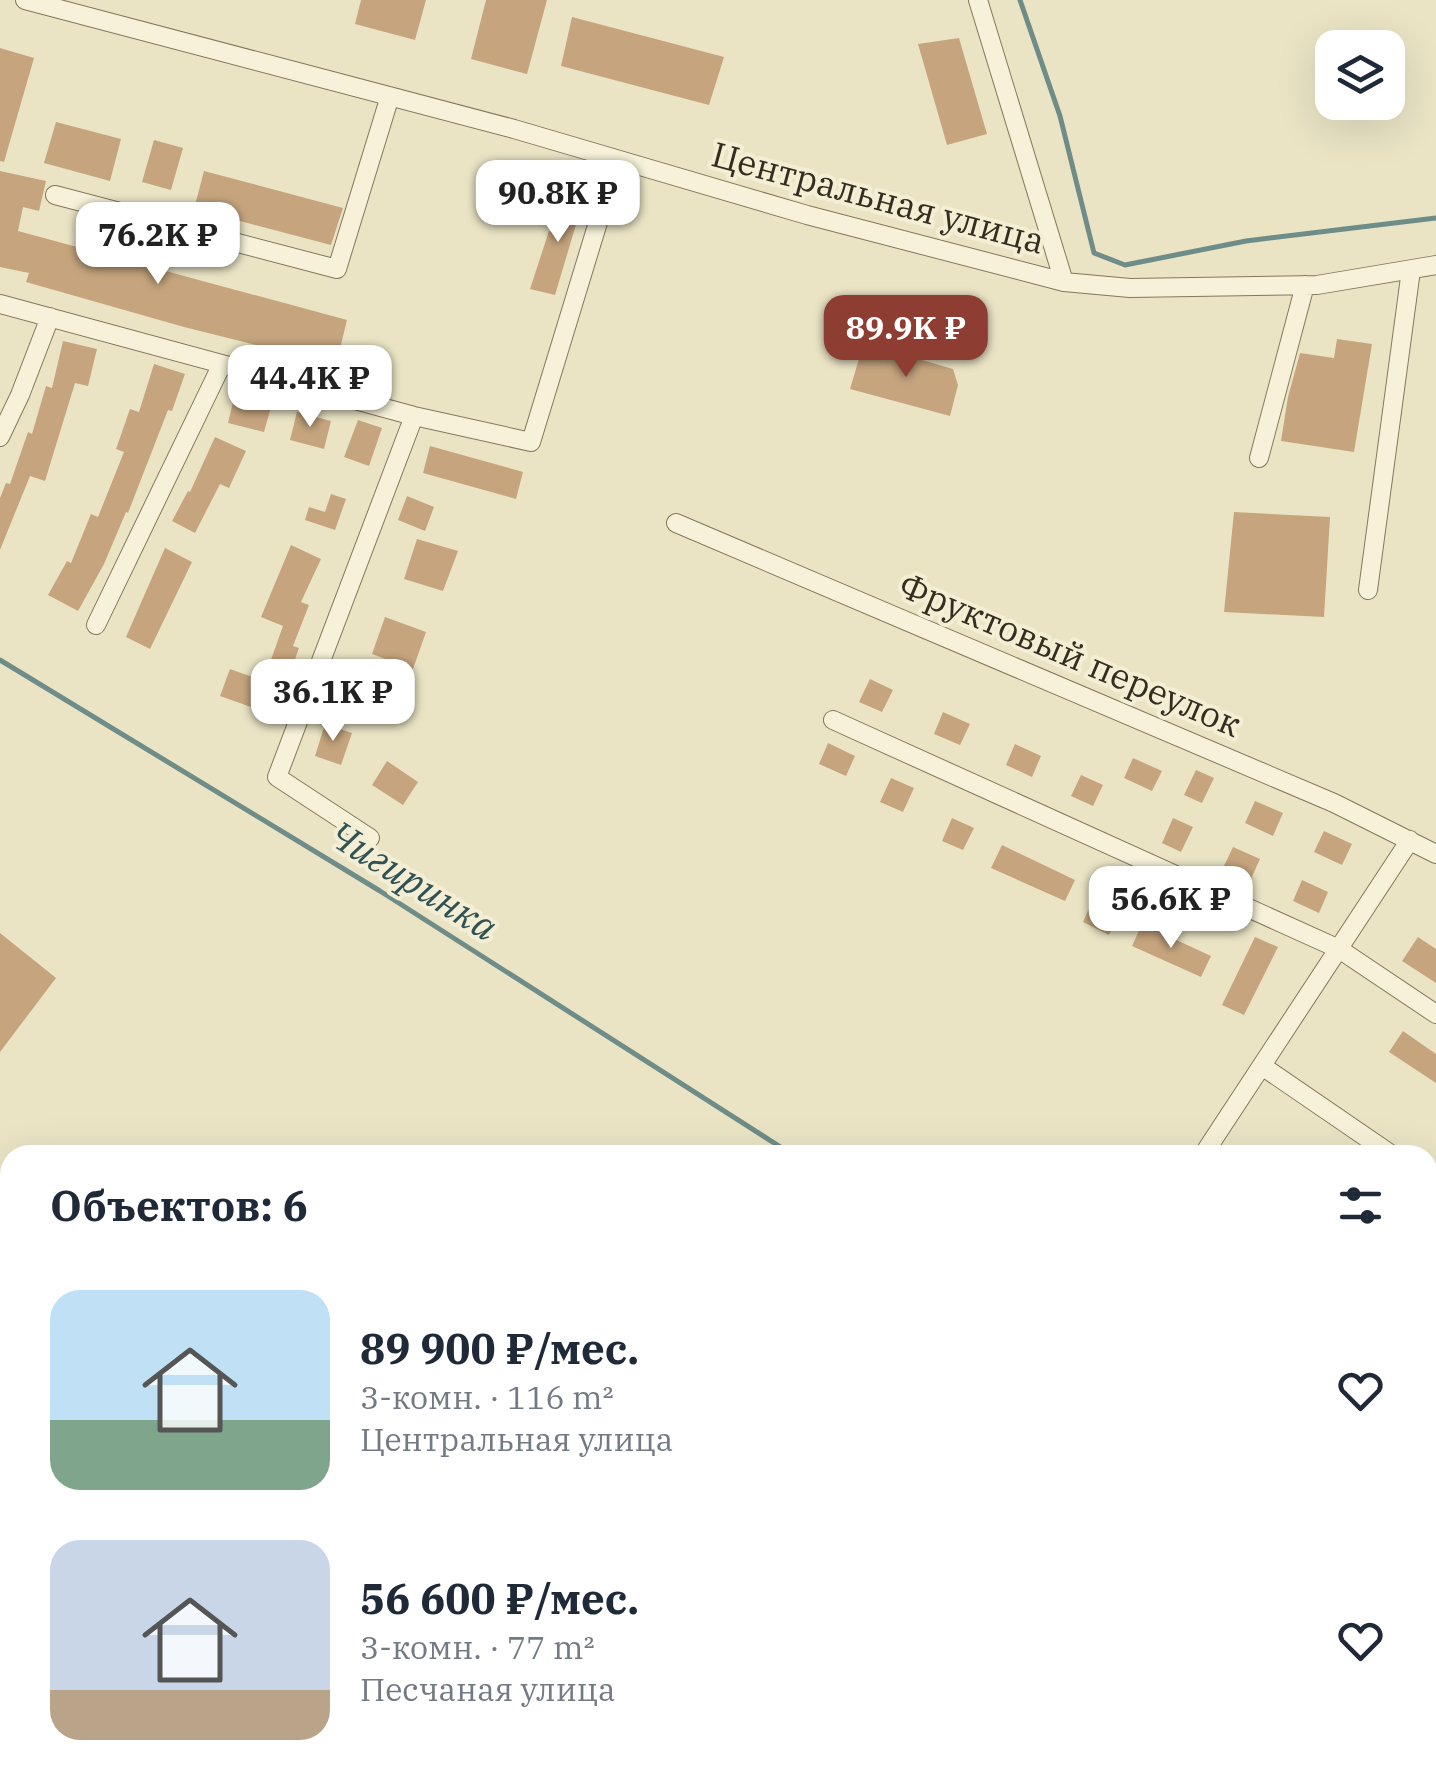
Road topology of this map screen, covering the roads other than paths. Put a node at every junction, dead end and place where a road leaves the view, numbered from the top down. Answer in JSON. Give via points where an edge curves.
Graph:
{"nodes":[{"id":1,"x":25,"y":0,"type":"edge"},
{"id":2,"x":978,"y":0,"type":"edge"},
{"id":3,"x":390,"y":96,"type":"junction"},
{"id":4,"x":617,"y":160,"type":"junction"},
{"id":5,"x":55,"y":195,"type":"dead end"},
{"id":6,"x":1436,"y":265,"type":"edge"},
{"id":7,"x":1411,"y":270,"type":"junction"},
{"id":8,"x":1064,"y":282,"type":"junction"},
{"id":9,"x":1305,"y":286,"type":"junction"},
{"id":10,"x":0,"y":304,"type":"edge"},
{"id":11,"x":50,"y":317,"type":"junction"},
{"id":12,"x":222,"y":364,"type":"junction"},
{"id":13,"x":414,"y":416,"type":"junction"},
{"id":14,"x":0,"y":437,"type":"edge"},
{"id":15,"x":1259,"y":458,"type":"dead end"},
{"id":16,"x":676,"y":523,"type":"dead end"},
{"id":17,"x":1368,"y":590,"type":"dead end"},
{"id":18,"x":96,"y":625,"type":"dead end"},
{"id":19,"x":833,"y":720,"type":"dead end"},
{"id":20,"x":370,"y":838,"type":"dead end"},
{"id":21,"x":1410,"y":840,"type":"junction"},
{"id":22,"x":1436,"y":854,"type":"edge"},
{"id":23,"x":1339,"y":949,"type":"junction"},
{"id":24,"x":1436,"y":1014,"type":"edge"},
{"id":25,"x":1262,"y":1066,"type":"junction"},
{"id":26,"x":1210,"y":1145,"type":"edge"},
{"id":27,"x":1377,"y":1145,"type":"edge"}],
"edges":[{"from":1,"to":3,"type":"street","name":"Центральная улица"},
{"from":2,"to":8,"type":"street"},
{"from":3,"to":4,"type":"street","name":"Центральная улица"},
{"from":3,"to":5,"type":"street","via":[[337,270]]},
{"from":4,"to":8,"type":"street","name":"Центральная улица"},
{"from":4,"to":13,"type":"street","via":[[530,442]]},
{"from":6,"to":7,"type":"street","name":"Центральная улица"},
{"from":7,"to":9,"type":"street","name":"Центральная улица"},
{"from":7,"to":17,"type":"street"},
{"from":8,"to":9,"type":"street","name":"Центральная улица"},
{"from":9,"to":15,"type":"street"},
{"from":10,"to":11,"type":"street"},
{"from":11,"to":12,"type":"street"},
{"from":11,"to":14,"type":"street"},
{"from":12,"to":13,"type":"street"},
{"from":12,"to":18,"type":"street"},
{"from":13,"to":20,"type":"street","via":[[277,777]]},
{"from":16,"to":21,"type":"street","name":"Фруктовый переулок"},
{"from":19,"to":23,"type":"street"},
{"from":21,"to":22,"type":"street","name":"Фруктовый переулок"},
{"from":21,"to":23,"type":"street"},
{"from":23,"to":24,"type":"street"},
{"from":23,"to":25,"type":"street"},
{"from":25,"to":26,"type":"street"},
{"from":25,"to":27,"type":"street"}]}
